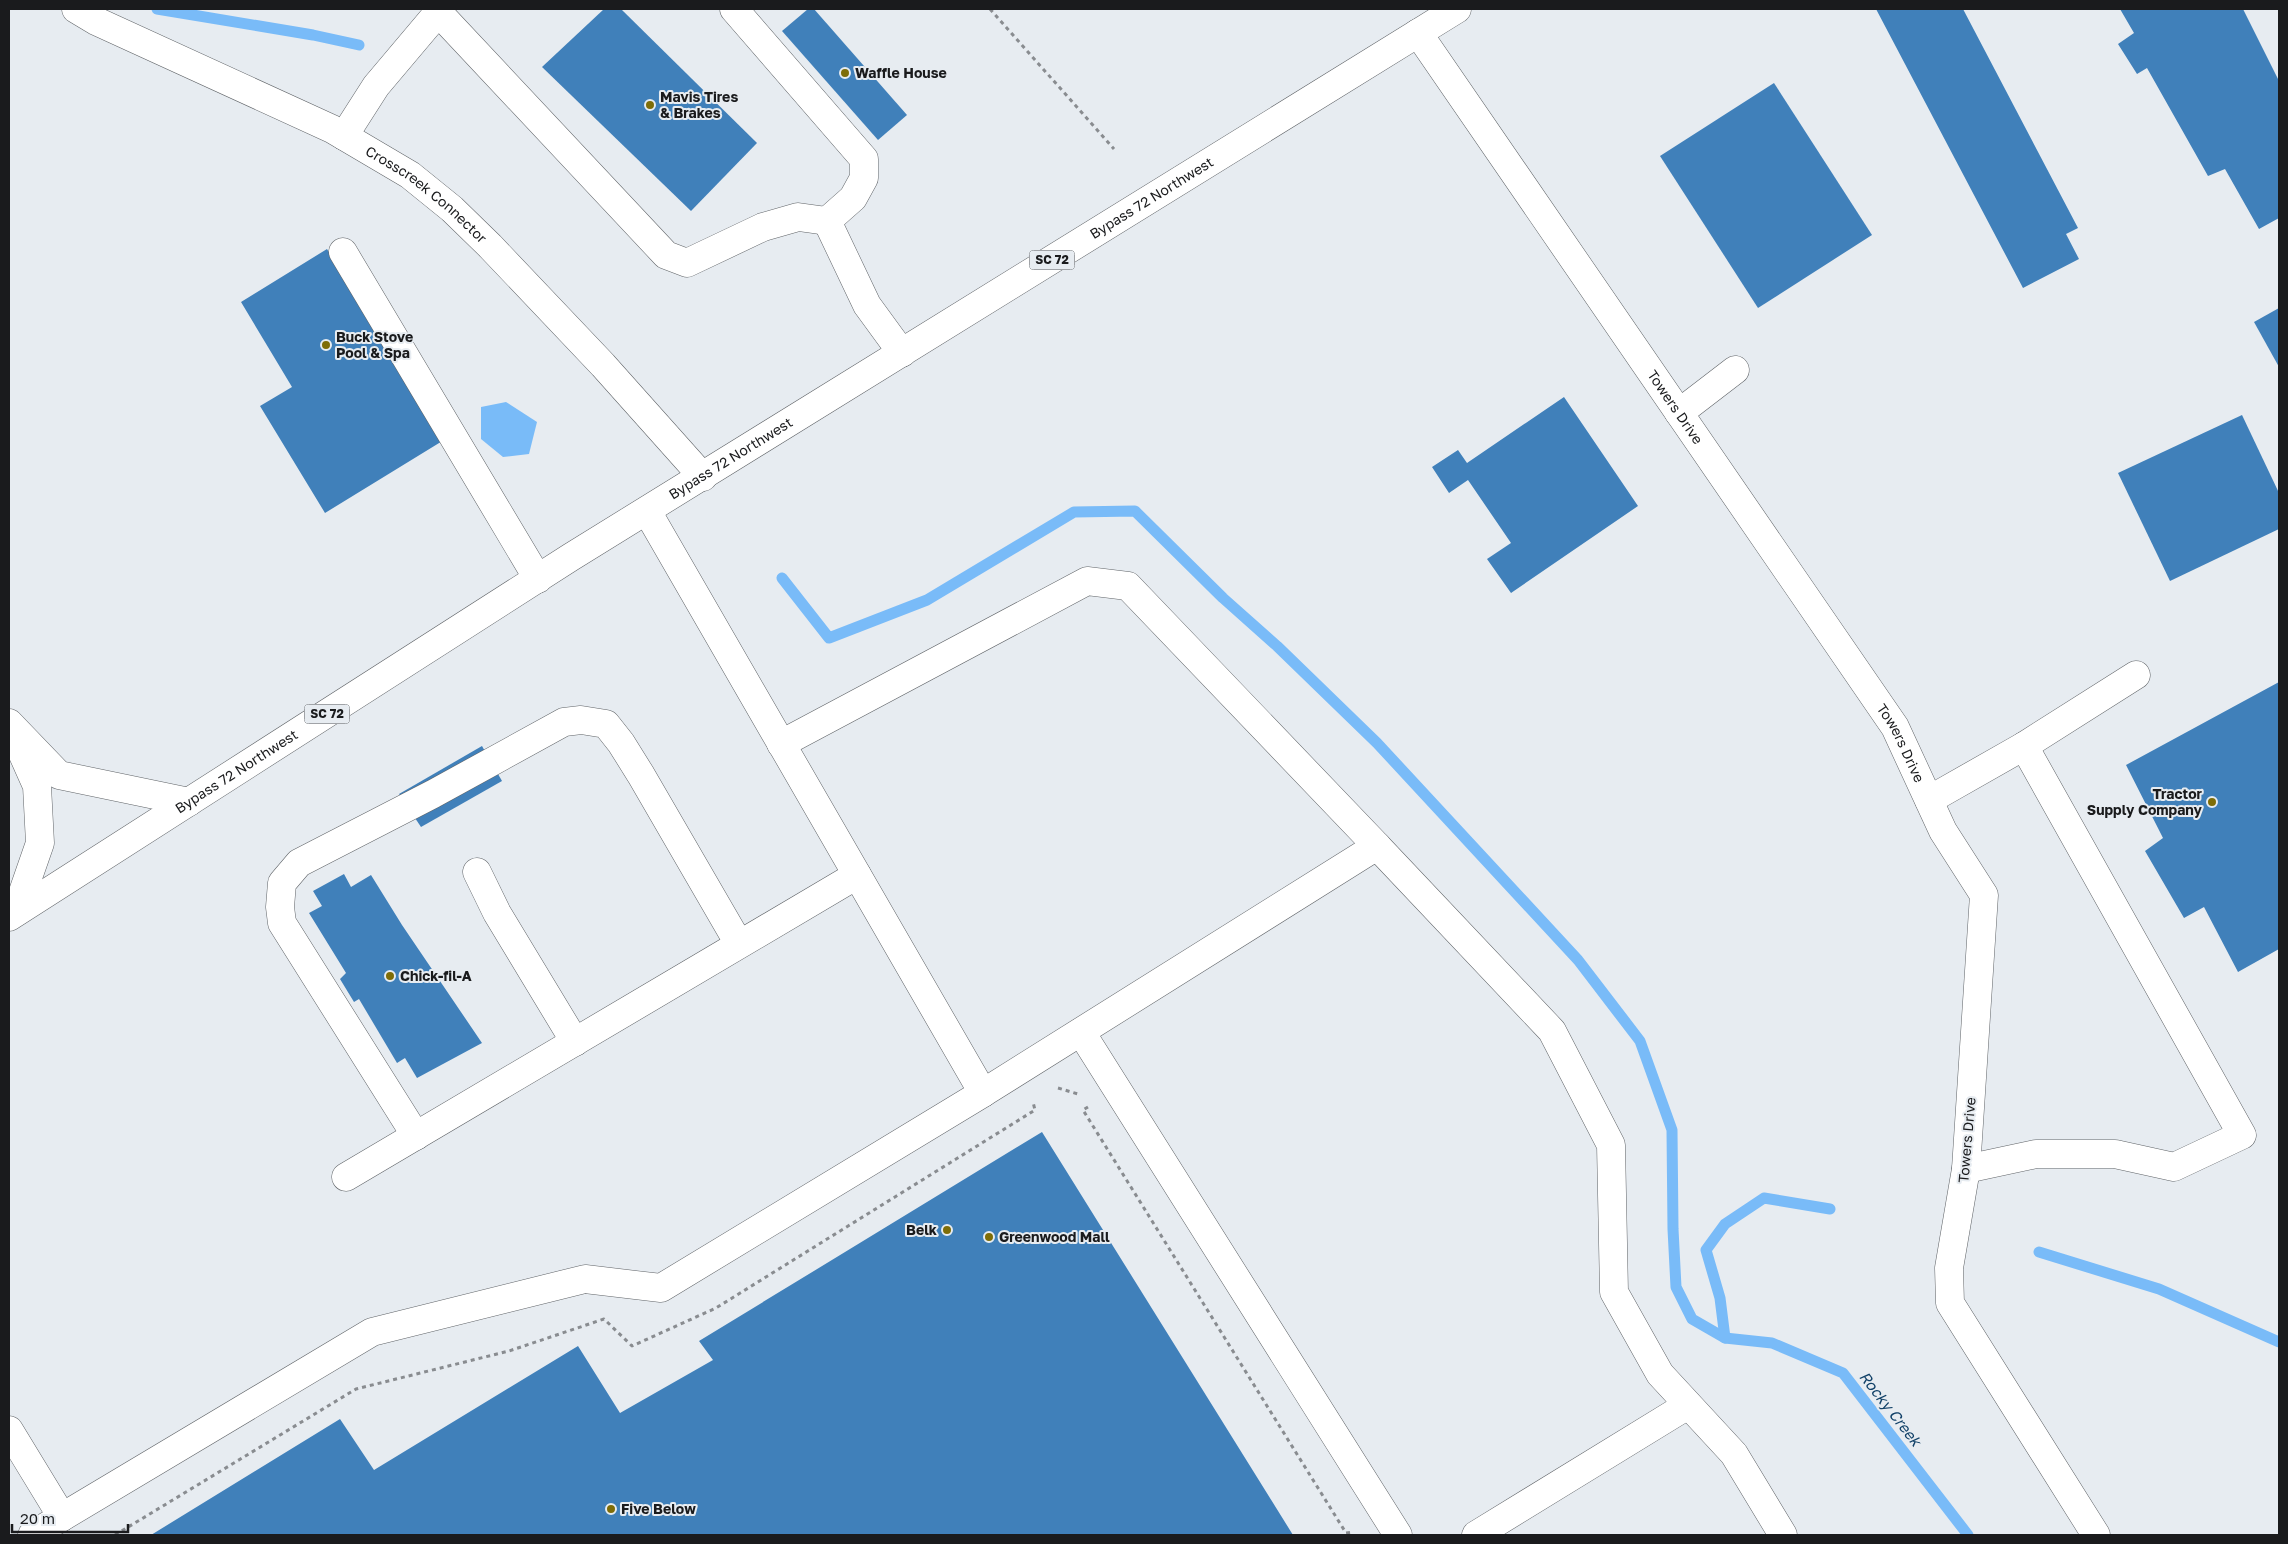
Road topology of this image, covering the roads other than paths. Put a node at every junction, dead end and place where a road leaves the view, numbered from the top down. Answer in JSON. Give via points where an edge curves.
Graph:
{"nodes":[{"id":1,"x":76,"y":9,"type":"edge"},
{"id":2,"x":734,"y":9,"type":"edge"},
{"id":3,"x":1458,"y":9,"type":"edge"},
{"id":4,"x":439,"y":10,"type":"edge"},
{"id":5,"x":1418,"y":33,"type":"junction"},
{"id":6,"x":344,"y":136,"type":"junction"},
{"id":7,"x":827,"y":221,"type":"junction"},
{"id":8,"x":343,"y":252,"type":"dead end"},
{"id":9,"x":902,"y":353,"type":"junction"},
{"id":10,"x":1735,"y":370,"type":"dead end"},
{"id":11,"x":1679,"y":413,"type":"junction"},
{"id":12,"x":704,"y":477,"type":"junction"},
{"id":13,"x":647,"y":511,"type":"junction"},
{"id":14,"x":538,"y":579,"type":"junction"},
{"id":15,"x":2136,"y":675,"type":"dead end"},
{"id":16,"x":9,"y":723,"type":"edge"},
{"id":17,"x":781,"y":744,"type":"junction"},
{"id":18,"x":2024,"y":746,"type":"junction"},
{"id":19,"x":1929,"y":800,"type":"junction"},
{"id":20,"x":189,"y":802,"type":"junction"},
{"id":21,"x":1377,"y":846,"type":"junction"},
{"id":22,"x":477,"y":872,"type":"dead end"},
{"id":23,"x":857,"y":875,"type":"junction"},
{"id":24,"x":12,"y":914,"type":"edge"},
{"id":25,"x":739,"y":944,"type":"junction"},
{"id":26,"x":1080,"y":1032,"type":"junction"},
{"id":27,"x":575,"y":1042,"type":"junction"},
{"id":28,"x":983,"y":1093,"type":"junction"},
{"id":29,"x":416,"y":1136,"type":"junction"},
{"id":30,"x":1966,"y":1169,"type":"junction"},
{"id":31,"x":346,"y":1177,"type":"dead end"},
{"id":32,"x":1688,"y":1405,"type":"junction"},
{"id":33,"x":9,"y":1430,"type":"edge"},
{"id":34,"x":62,"y":1518,"type":"junction"},
{"id":35,"x":32,"y":1535,"type":"edge"},
{"id":36,"x":1398,"y":1535,"type":"edge"},
{"id":37,"x":1476,"y":1535,"type":"edge"},
{"id":38,"x":1783,"y":1535,"type":"edge"},
{"id":39,"x":2096,"y":1535,"type":"edge"}],
"edges":[{"from":1,"to":6,"type":"main road","name":"Crosscreek Connector"},
{"from":2,"to":7,"type":"main road","via":[[864,159],[864,178],[854,198]]},
{"from":3,"to":5,"type":"main road","name":"Bypass 72 Northwest","number":"SC 72"},
{"from":4,"to":6,"type":"main road","via":[[376,86]]},
{"from":4,"to":7,"type":"main road","via":[[666,255],[687,263],[763,227],[798,217]]},
{"from":5,"to":9,"type":"main road","name":"Bypass 72 Northwest","number":"SC 72"},
{"from":5,"to":11,"type":"main road","name":"Towers Drive"},
{"from":6,"to":12,"type":"main road","name":"Crosscreek Connector","via":[[410,175],[452,209],[603,365]]},
{"from":7,"to":9,"type":"main road","via":[[867,305]]},
{"from":8,"to":14,"type":"main road"},
{"from":9,"to":12,"type":"main road","name":"Bypass 72 Northwest","number":"SC 72"},
{"from":10,"to":11,"type":"main road"},
{"from":11,"to":19,"type":"main road","name":"Towers Drive","via":[[1895,727]]},
{"from":12,"to":13,"type":"main road","name":"Bypass 72 Northwest","number":"SC 72"},
{"from":13,"to":14,"type":"main road","name":"Bypass 72 Northwest","number":"SC 72"},
{"from":13,"to":17,"type":"main road"},
{"from":14,"to":20,"type":"main road","name":"Bypass 72 Northwest","number":"SC 72"},
{"from":15,"to":18,"type":"main road"},
{"from":16,"to":20,"type":"main road","via":[[59,775]]},
{"from":16,"to":24,"type":"main road","via":[[36,786],[40,843]]},
{"from":17,"to":21,"type":"main road","via":[[1087,581],[1128,586]]},
{"from":17,"to":23,"type":"main road"},
{"from":18,"to":19,"type":"main road"},
{"from":18,"to":30,"type":"main road","via":[[2242,1135],[2174,1167],[2115,1154],[2036,1154]]},
{"from":19,"to":30,"type":"main road","name":"Towers Drive","via":[[1943,832],[1984,896]]},
{"from":20,"to":24,"type":"main road","name":"Bypass 72 Northwest","number":"SC 72"},
{"from":21,"to":26,"type":"main road"},
{"from":21,"to":32,"type":"main road","via":[[1552,1030],[1611,1145],[1614,1292],[1660,1374]]},
{"from":22,"to":27,"type":"main road","via":[[497,913]]},
{"from":23,"to":25,"type":"main road"},
{"from":23,"to":28,"type":"main road"},
{"from":25,"to":27,"type":"main road"},
{"from":25,"to":29,"type":"main road","via":[[627,753],[606,724],[581,720],[564,722],[299,863],[282,882],[282,923]]},
{"from":26,"to":28,"type":"main road"},
{"from":26,"to":36,"type":"main road"},
{"from":27,"to":29,"type":"main road"},
{"from":28,"to":34,"type":"main road","via":[[661,1288],[585,1278],[372,1332]]},
{"from":29,"to":31,"type":"main road"},
{"from":30,"to":39,"type":"main road","name":"Towers Drive","via":[[1949,1268],[1950,1303]]},
{"from":32,"to":37,"type":"main road"},
{"from":32,"to":38,"type":"main road","via":[[1734,1454]]},
{"from":33,"to":34,"type":"main road"},
{"from":34,"to":35,"type":"main road"}]}
